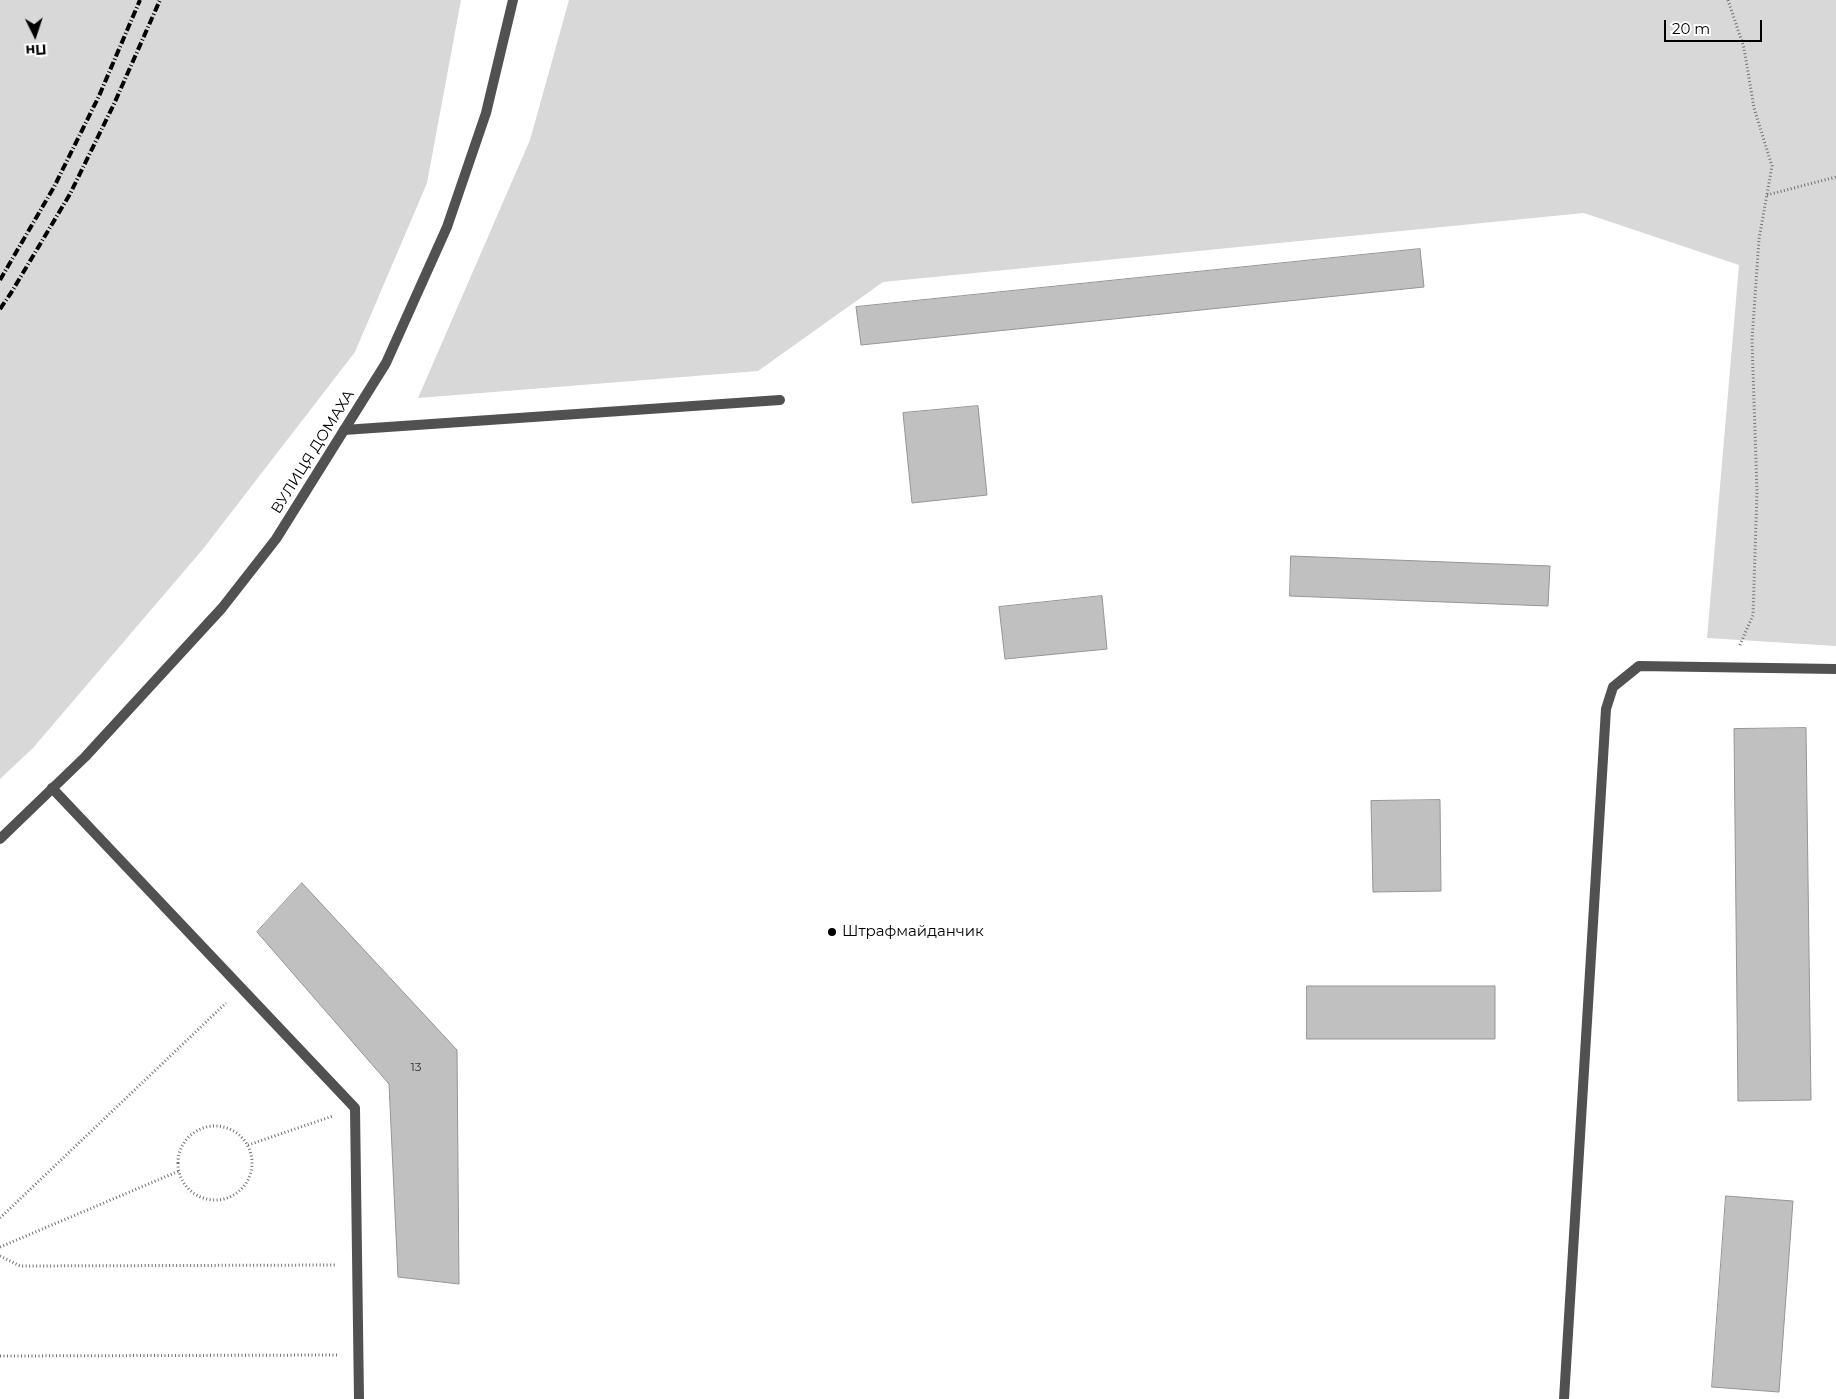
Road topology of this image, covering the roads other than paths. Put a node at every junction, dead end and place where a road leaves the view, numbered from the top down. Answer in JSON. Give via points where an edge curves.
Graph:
{"nodes":[{"id":1,"x":514,"y":0,"type":"edge"},
{"id":2,"x":780,"y":400,"type":"dead end"},
{"id":3,"x":344,"y":430,"type":"junction"},
{"id":4,"x":1836,"y":669,"type":"edge"},
{"id":5,"x":52,"y":788,"type":"junction"},
{"id":6,"x":0,"y":839,"type":"edge"},
{"id":7,"x":359,"y":1399,"type":"edge"},
{"id":8,"x":1564,"y":1399,"type":"edge"}],
"edges":[{"from":1,"to":3,"type":"street","name":"ВУЛИЦЯ ДОМАХА","via":[[486,114],[447,227],[386,363]]},
{"from":2,"to":3,"type":"street"},
{"from":3,"to":5,"type":"street","name":"ВУЛИЦЯ ДОМАХА","via":[[276,539],[222,608],[85,757]]},
{"from":4,"to":8,"type":"street","via":[[1639,666],[1613,687],[1606,710]]},
{"from":5,"to":6,"type":"street","name":"ВУЛИЦЯ ДОМАХА"},
{"from":5,"to":7,"type":"street","via":[[355,1108]]}]}
